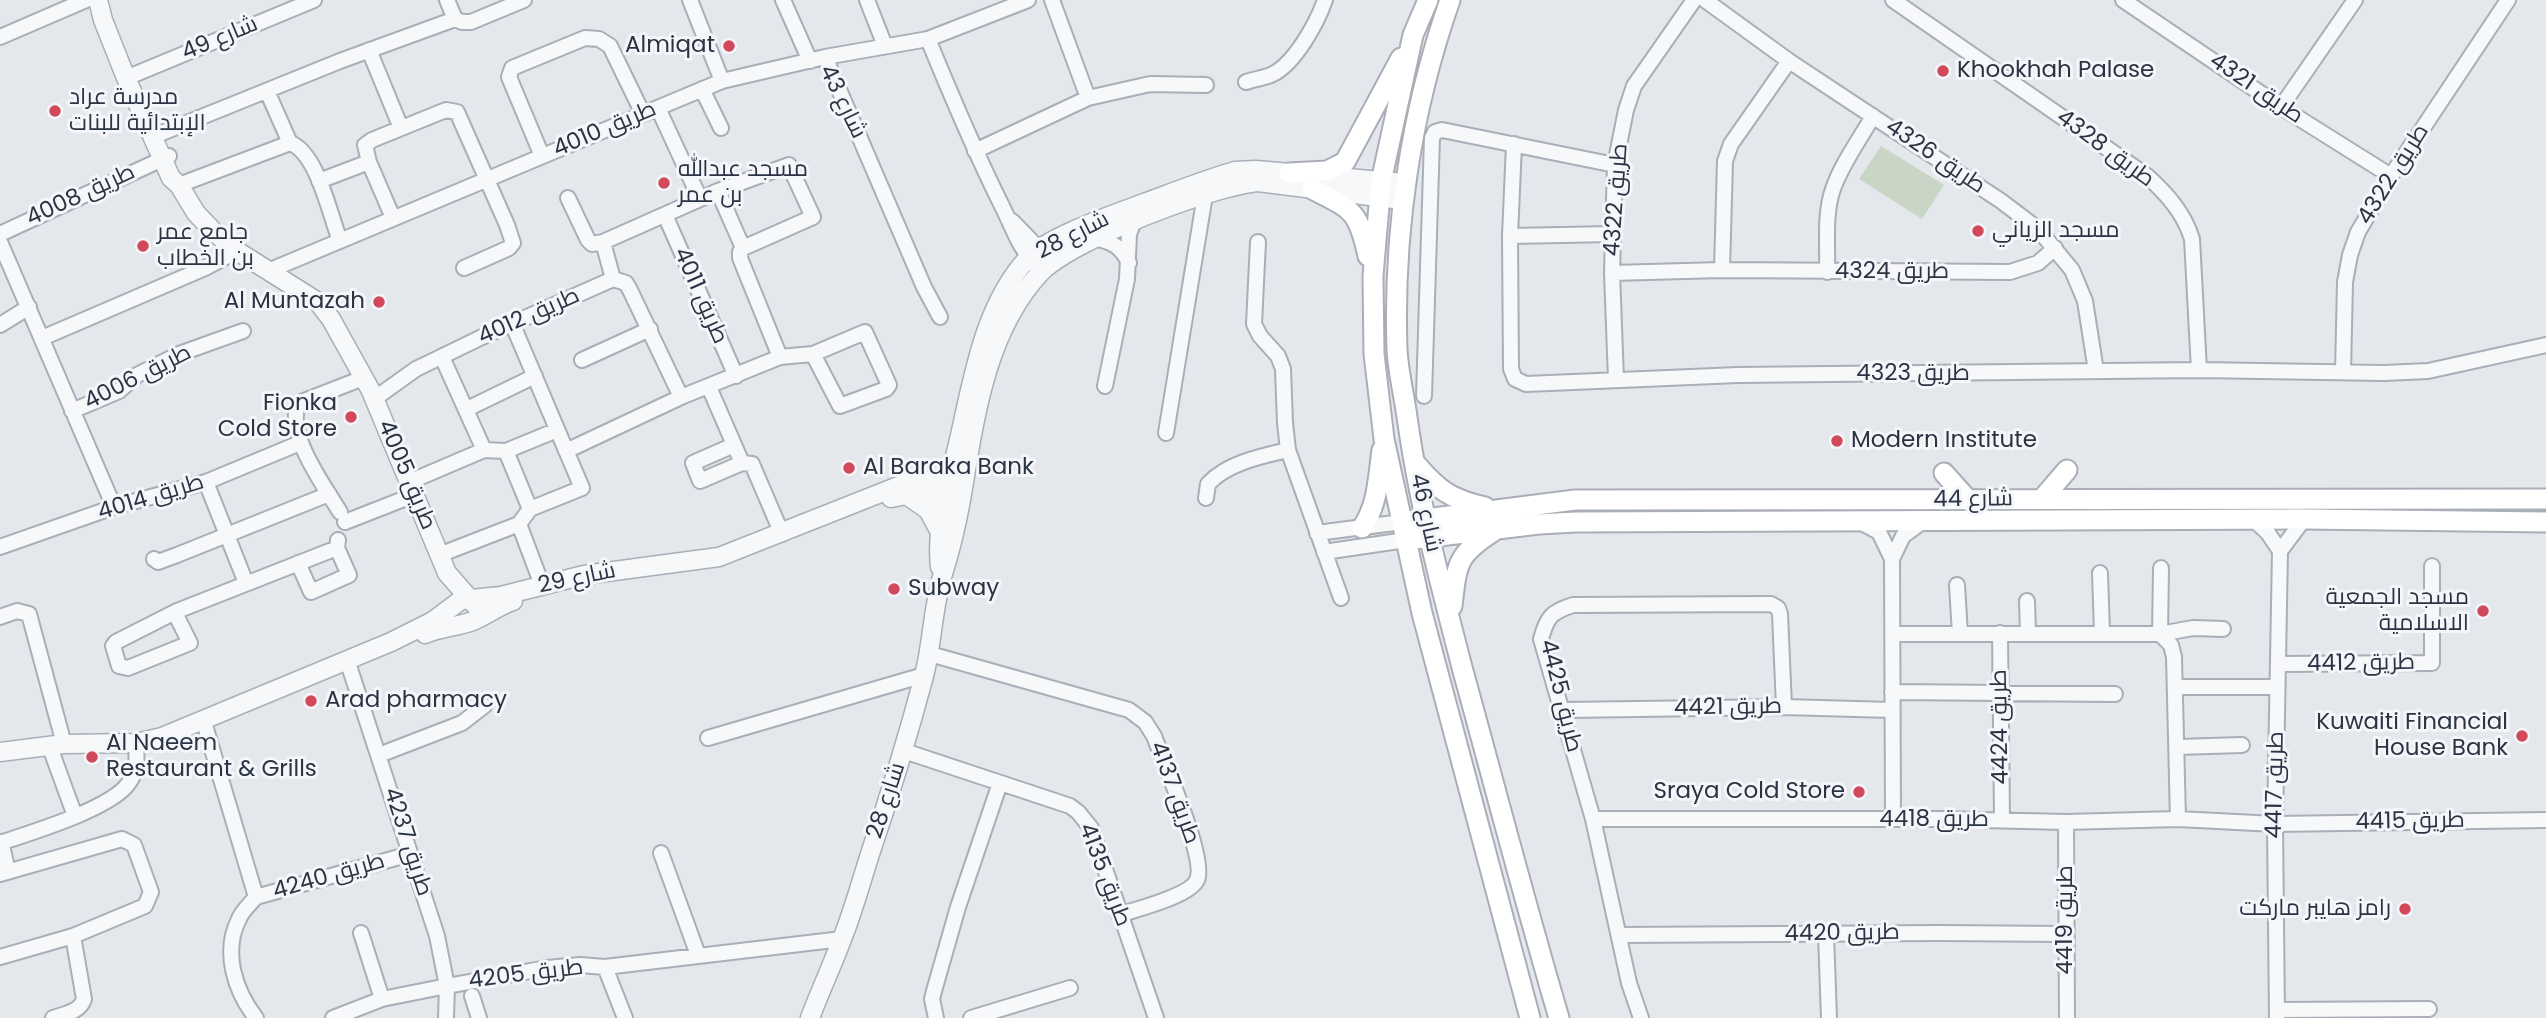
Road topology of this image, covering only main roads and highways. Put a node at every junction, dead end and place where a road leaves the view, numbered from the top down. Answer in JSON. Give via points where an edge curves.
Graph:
{"nodes":[{"id":1,"x":1428,"y":0,"type":"edge"},
{"id":2,"x":1451,"y":0,"type":"edge"},
{"id":3,"x":1413,"y":35,"type":"junction"},
{"id":4,"x":1289,"y":173,"type":"road end"},
{"id":5,"x":1312,"y":189,"type":"road end"},
{"id":6,"x":1373,"y":276,"type":"junction"},
{"id":7,"x":1384,"y":439,"type":"junction"},
{"id":8,"x":1413,"y":461,"type":"junction"},
{"id":9,"x":2067,"y":470,"type":"dead end"},
{"id":10,"x":1944,"y":473,"type":"dead end"},
{"id":11,"x":2043,"y":498,"type":"junction"},
{"id":12,"x":2546,"y":499,"type":"edge"},
{"id":13,"x":1969,"y":501,"type":"junction"},
{"id":14,"x":1497,"y":519,"type":"junction"},
{"id":15,"x":2546,"y":522,"type":"edge"},
{"id":16,"x":1362,"y":528,"type":"road end"},
{"id":17,"x":1427,"y":528,"type":"junction"},
{"id":18,"x":1404,"y":531,"type":"junction"},
{"id":19,"x":1450,"y":621,"type":"junction"},
{"id":20,"x":1530,"y":1018,"type":"edge"},
{"id":21,"x":1559,"y":1018,"type":"edge"}],
"edges":[{"from":1,"to":3,"type":"main road","name":"شارع 46"},
{"from":2,"to":8,"type":"main road","name":"شارع 46","via":[[1435,43],[1404,191],[1397,275],[1397,352]]},
{"from":3,"to":4,"type":"main road","via":[[1345,162],[1328,171]]},
{"from":3,"to":6,"type":"main road","name":"شارع 46","via":[[1380,190]]},
{"from":5,"to":6,"type":"main road","via":[[1354,214],[1362,227]]},
{"from":6,"to":7,"type":"main road","name":"شارع 46","via":[[1374,354]]},
{"from":7,"to":16,"type":"main road","via":[[1377,495]]},
{"from":7,"to":18,"type":"main road","name":"شارع 46"},
{"from":8,"to":14,"type":"main road","via":[[1446,494]]},
{"from":8,"to":17,"type":"main road","name":"شارع 46"},
{"from":9,"to":11,"type":"main road"},
{"from":10,"to":13,"type":"main road"},
{"from":11,"to":12,"type":"main road","name":"شارع 44"},
{"from":11,"to":13,"type":"main road","name":"شارع 44"},
{"from":13,"to":14,"type":"main road","name":"شارع 44","via":[[1575,500]]},
{"from":14,"to":15,"type":"main road","name":"شارع 44"},
{"from":14,"to":17,"type":"main road","name":"شارع 44"},
{"from":14,"to":19,"type":"main road","via":[[1458,565]]},
{"from":17,"to":18,"type":"main road","name":"شارع 44"},
{"from":17,"to":19,"type":"main road","name":"شارع 46"},
{"from":18,"to":20,"type":"main road","name":"شارع 46"},
{"from":19,"to":21,"type":"main road","name":"شارع 46"}]}
